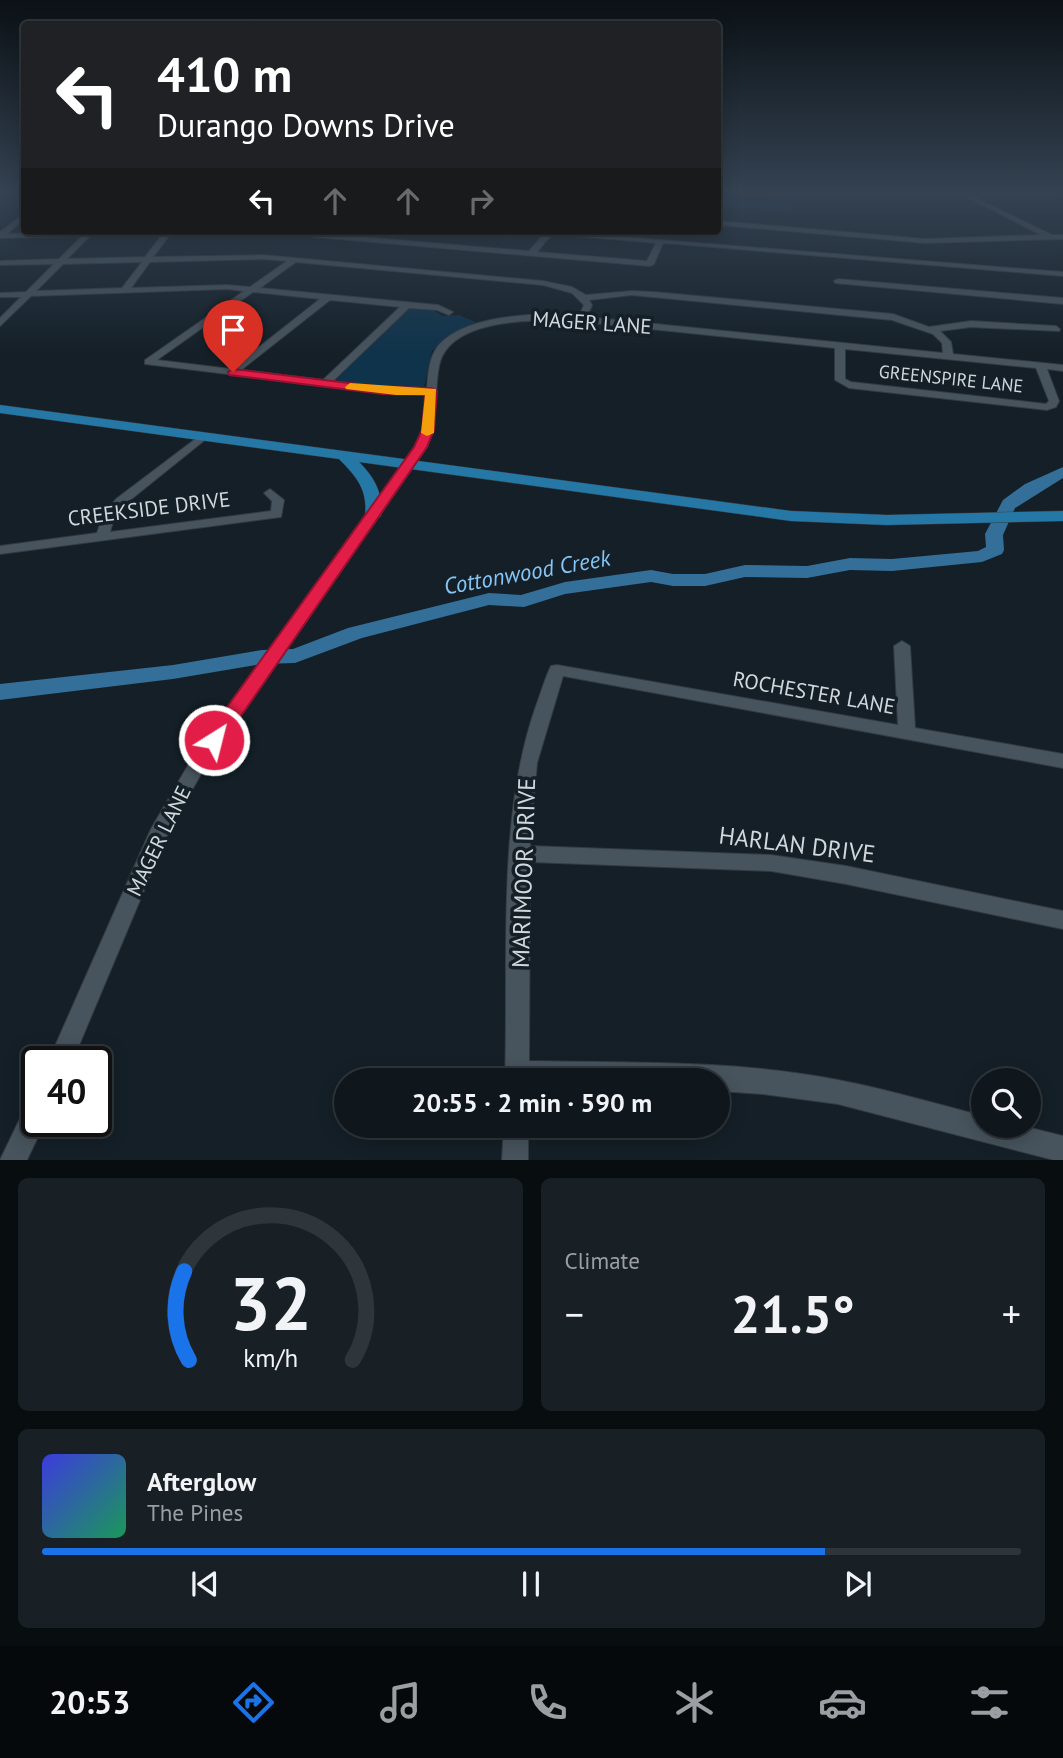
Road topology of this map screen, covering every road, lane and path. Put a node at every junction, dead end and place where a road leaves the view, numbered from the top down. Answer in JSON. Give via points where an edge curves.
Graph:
{"nodes":[{"id":1,"x":74,"y":248,"type":"edge"},
{"id":2,"x":157,"y":248,"type":"edge"},
{"id":3,"x":465,"y":248,"type":"edge"},
{"id":4,"x":536,"y":248,"type":"edge"},
{"id":5,"x":658,"y":248,"type":"edge"},
{"id":6,"x":745,"y":248,"type":"edge"},
{"id":7,"x":531,"y":254,"type":"junction"},
{"id":8,"x":149,"y":259,"type":"junction"},
{"id":9,"x":294,"y":260,"type":"junction"},
{"id":10,"x":884,"y":260,"type":"junction"},
{"id":11,"x":62,"y":261,"type":"junction"},
{"id":12,"x":0,"y":263,"type":"edge"},
{"id":13,"x":1063,"y":274,"type":"edge"},
{"id":14,"x":838,"y":281,"type":"dead end"},
{"id":15,"x":885,"y":285,"type":"junction"},
{"id":16,"x":251,"y":289,"type":"junction"},
{"id":17,"x":125,"y":290,"type":"junction"},
{"id":18,"x":31,"y":294,"type":"junction"},
{"id":19,"x":0,"y":295,"type":"edge"},
{"id":20,"x":328,"y":297,"type":"junction"},
{"id":21,"x":586,"y":298,"type":"junction"},
{"id":22,"x":1063,"y":301,"type":"edge"},
{"id":23,"x":407,"y":305,"type":"junction"},
{"id":24,"x":449,"y":312,"type":"dead end"},
{"id":25,"x":582,"y":319,"type":"junction"},
{"id":26,"x":0,"y":323,"type":"edge"},
{"id":27,"x":930,"y":329,"type":"junction"},
{"id":28,"x":1056,"y":329,"type":"dead end"},
{"id":29,"x":840,"y":346,"type":"junction"},
{"id":30,"x":949,"y":357,"type":"junction"},
{"id":31,"x":1040,"y":365,"type":"junction"},
{"id":32,"x":1063,"y":368,"type":"edge"},
{"id":33,"x":233,"y":372,"type":"junction"},
{"id":34,"x":325,"y":383,"type":"junction"},
{"id":35,"x":432,"y":391,"type":"junction"},
{"id":36,"x":0,"y":409,"type":"edge"},
{"id":37,"x":202,"y":437,"type":"junction"},
{"id":38,"x":345,"y":457,"type":"junction"},
{"id":39,"x":407,"y":466,"type":"junction"},
{"id":40,"x":270,"y":493,"type":"dead end"},
{"id":41,"x":373,"y":516,"type":"junction"},
{"id":42,"x":1057,"y":516,"type":"edge"},
{"id":43,"x":103,"y":535,"type":"junction"},
{"id":44,"x":0,"y":550,"type":"edge"},
{"id":45,"x":902,"y":646,"type":"dead end"},
{"id":46,"x":557,"y":670,"type":"joint"},
{"id":47,"x":907,"y":732,"type":"junction"},
{"id":48,"x":1063,"y":761,"type":"edge"},
{"id":49,"x":521,"y":855,"type":"junction"},
{"id":50,"x":1063,"y":920,"type":"edge"},
{"id":51,"x":67,"y":1046,"type":"edge"},
{"id":52,"x":518,"y":1068,"type":"edge"},
{"id":53,"x":730,"y":1080,"type":"edge"},
{"id":54,"x":24,"y":1137,"type":"edge"},
{"id":55,"x":516,"y":1138,"type":"edge"},
{"id":56,"x":1063,"y":1149,"type":"edge"},
{"id":57,"x":13,"y":1160,"type":"edge"},
{"id":58,"x":515,"y":1160,"type":"edge"}],
"edges":[{"from":1,"to":11,"type":"street"},
{"from":2,"to":8,"type":"street"},
{"from":3,"to":7,"type":"street"},
{"from":4,"to":7,"type":"street"},
{"from":5,"to":7,"type":"street","via":[[650,264]]},
{"from":6,"to":10,"type":"street"},
{"from":8,"to":9,"type":"street"},
{"from":8,"to":11,"type":"street"},
{"from":8,"to":17,"type":"street"},
{"from":9,"to":16,"type":"street"},
{"from":9,"to":21,"type":"street","via":[[543,283]]},
{"from":10,"to":13,"type":"street"},
{"from":10,"to":15,"type":"street"},
{"from":11,"to":12,"type":"street"},
{"from":11,"to":18,"type":"street"},
{"from":14,"to":15,"type":"street"},
{"from":15,"to":22,"type":"street"},
{"from":16,"to":17,"type":"street"},
{"from":16,"to":20,"type":"street"},
{"from":16,"to":33,"type":"street","via":[[148,362]]},
{"from":17,"to":18,"type":"street"},
{"from":18,"to":19,"type":"street"},
{"from":18,"to":26,"type":"street"},
{"from":20,"to":23,"type":"street"},
{"from":20,"to":33,"type":"street"},
{"from":21,"to":25,"type":"street"},
{"from":21,"to":27,"type":"street","via":[[674,295],[880,315]]},
{"from":23,"to":24,"type":"street"},
{"from":23,"to":34,"type":"street"},
{"from":25,"to":29,"type":"street","name":"MAGER LANE"},
{"from":25,"to":35,"type":"street","name":"MAGER LANE","via":[[528,317],[470,329],[439,351]]},
{"from":27,"to":28,"type":"street","via":[[971,324]]},
{"from":27,"to":30,"type":"street","via":[[946,342]]},
{"from":29,"to":30,"type":"street","name":"MAGER LANE"},
{"from":29,"to":31,"type":"street","name":"GREENSPIRE LANE","via":[[840,380],[849,385],[1047,407],[1054,401]]},
{"from":30,"to":31,"type":"street","name":"MAGER LANE"},
{"from":31,"to":32,"type":"street","name":"MAGER LANE"},
{"from":33,"to":34,"type":"street"},
{"from":34,"to":35,"type":"street","via":[[384,391]]},
{"from":35,"to":39,"type":"street","name":"MAGER LANE","via":[[426,438]]},
{"from":36,"to":37,"type":"main road"},
{"from":37,"to":38,"type":"main road"},
{"from":37,"to":43,"type":"street","via":[[121,502],[107,517]]},
{"from":38,"to":39,"type":"main road"},
{"from":38,"to":41,"type":"main road","via":[[372,487]]},
{"from":39,"to":41,"type":"street","name":"MAGER LANE"},
{"from":39,"to":42,"type":"main road","via":[[791,516],[887,520]]},
{"from":40,"to":43,"type":"street","name":"CREEKSIDE DRIVE","via":[[278,500],[277,514]]},
{"from":41,"to":51,"type":"street","name":"MAGER LANE","via":[[200,760],[160,829]]},
{"from":43,"to":44,"type":"street","name":"CREEKSIDE DRIVE"},
{"from":45,"to":47,"type":"street"},
{"from":46,"to":47,"type":"street","name":"ROCHESTER LANE"},
{"from":46,"to":49,"type":"street","name":"MARIMOOR DRIVE","via":[[526,776]]},
{"from":47,"to":48,"type":"street","name":"ROCHESTER LANE"},
{"from":49,"to":50,"type":"street","name":"HARLAN DRIVE","via":[[771,863]]},
{"from":49,"to":52,"type":"street","name":"MARIMOOR DRIVE"},
{"from":53,"to":56,"type":"street","via":[[838,1092]]},
{"from":54,"to":57,"type":"street"},
{"from":55,"to":58,"type":"street"}]}
